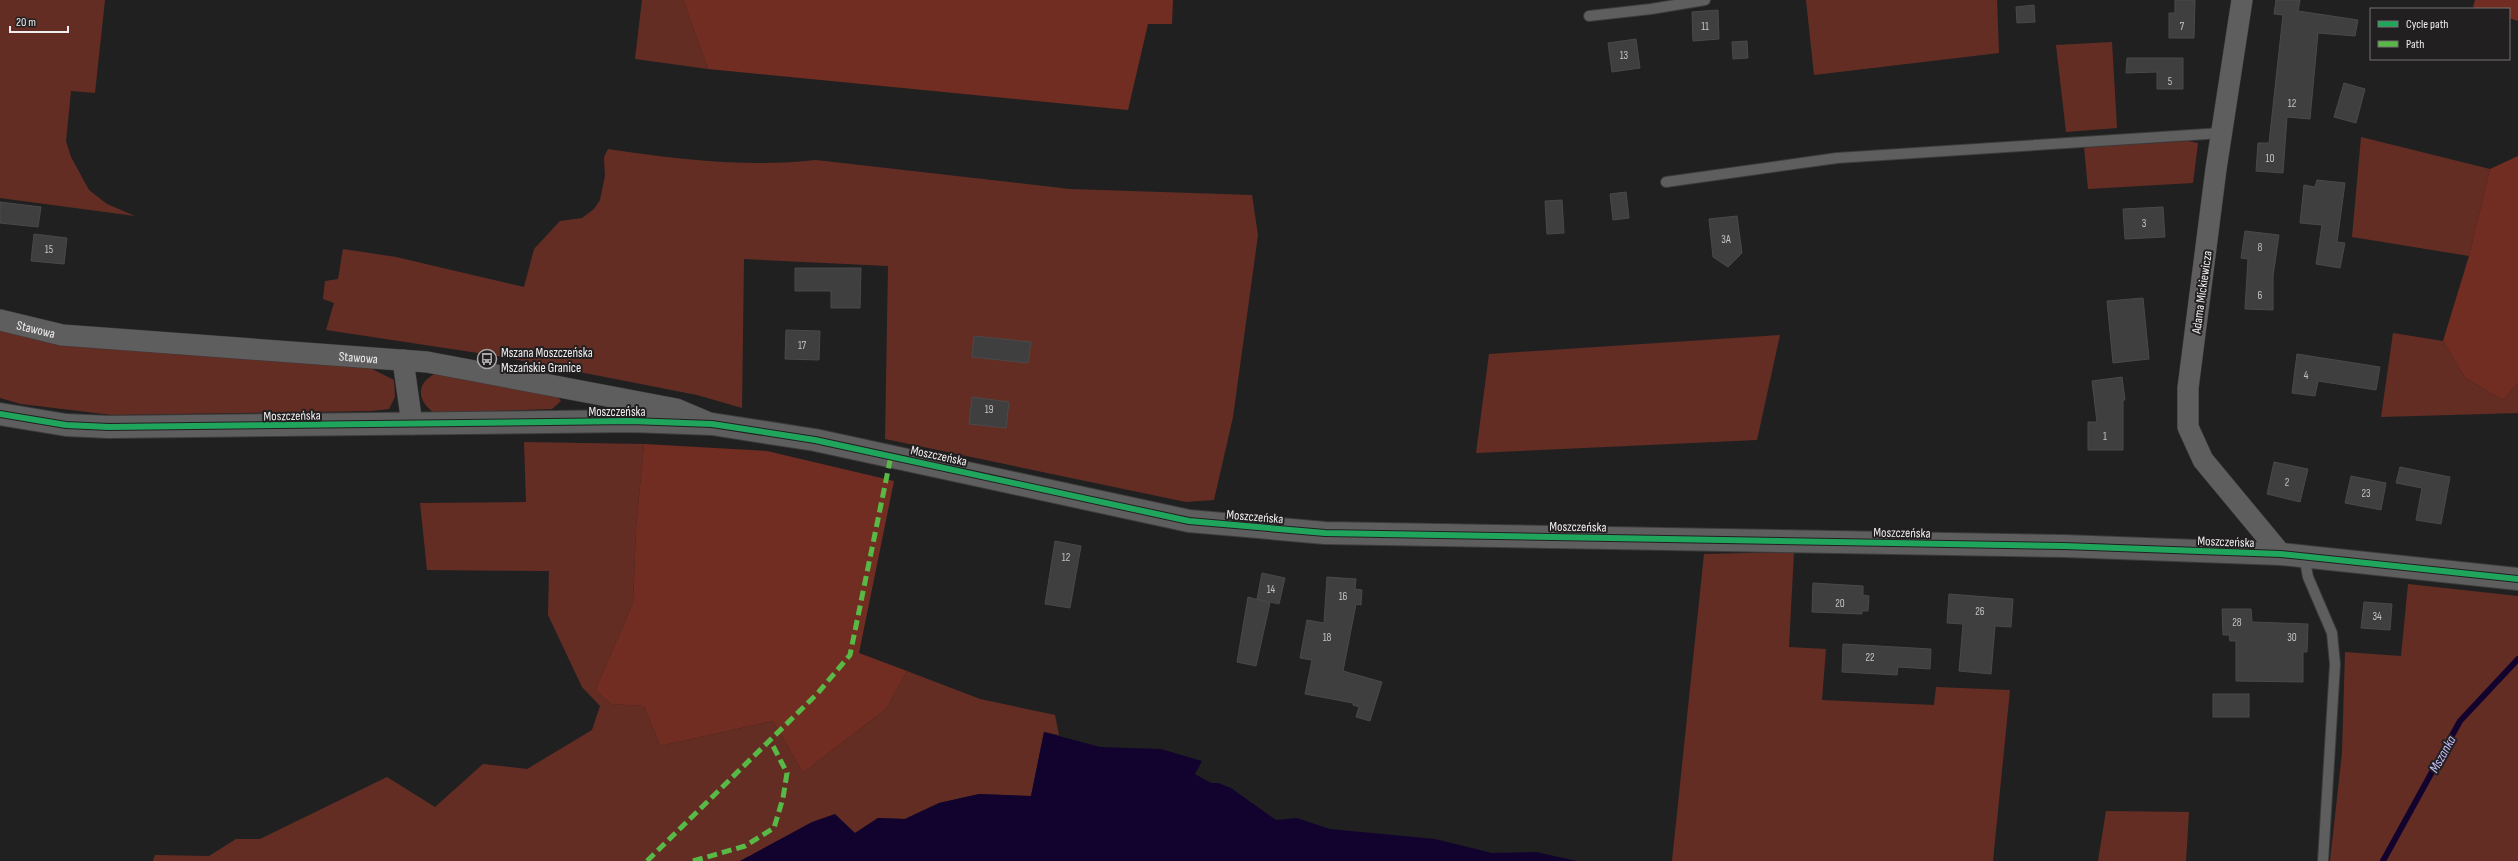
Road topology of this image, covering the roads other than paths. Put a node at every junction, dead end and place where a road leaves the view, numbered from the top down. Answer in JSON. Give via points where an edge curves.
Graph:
{"nodes":[{"id":1,"x":1705,"y":0,"type":"edge"},
{"id":2,"x":2242,"y":0,"type":"edge"},
{"id":3,"x":1589,"y":16,"type":"dead end"},
{"id":4,"x":2222,"y":133,"type":"junction"},
{"id":5,"x":1666,"y":182,"type":"dead end"},
{"id":6,"x":0,"y":320,"type":"edge"},
{"id":7,"x":403,"y":360,"type":"junction"},
{"id":8,"x":0,"y":414,"type":"edge"},
{"id":9,"x":412,"y":424,"type":"junction"},
{"id":10,"x":712,"y":424,"type":"junction"},
{"id":11,"x":2281,"y":554,"type":"junction"},
{"id":12,"x":2304,"y":556,"type":"junction"},
{"id":13,"x":2518,"y":579,"type":"edge"},
{"id":14,"x":2323,"y":861,"type":"edge"}],
"edges":[{"from":1,"to":3,"type":"lane"},
{"from":2,"to":4,"type":"street","name":"Adama Mickiewicza"},
{"from":4,"to":5,"type":"lane","via":[[1837,158]]},
{"from":4,"to":11,"type":"street","name":"Adama Mickiewicza","via":[[2188,388],[2188,427],[2203,460]]},
{"from":6,"to":7,"type":"street","name":"Stawowa","via":[[62,335]]},
{"from":7,"to":9,"type":"street"},
{"from":7,"to":10,"type":"street","name":"Stawowa","via":[[427,362],[676,409]]},
{"from":8,"to":9,"type":"street","name":"Moszczeńska","via":[[66,425],[109,427]]},
{"from":9,"to":10,"type":"street","name":"Moszczeńska","via":[[631,421]]},
{"from":10,"to":11,"type":"street","name":"Moszczeńska","via":[[816,440],[1189,521],[1317,532],[2064,546]]},
{"from":11,"to":12,"type":"street","name":"Moszczeńska"},
{"from":12,"to":13,"type":"street","name":"Moszczeńska"},
{"from":12,"to":14,"type":"lane","via":[[2308,576],[2332,633],[2336,664]]}]}
